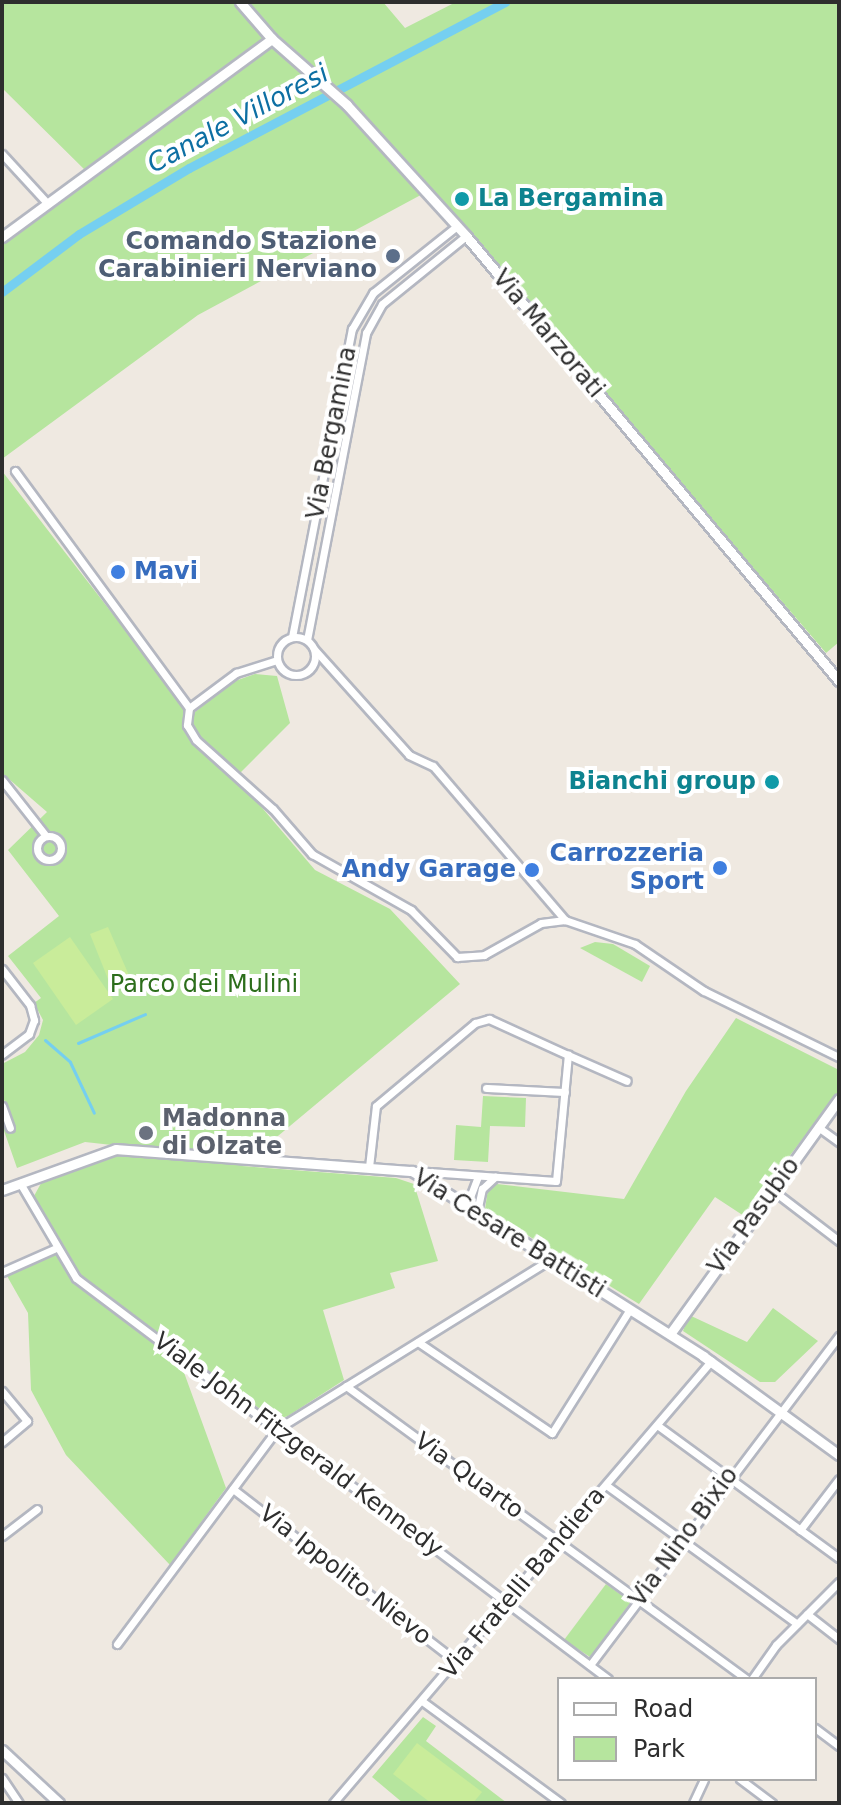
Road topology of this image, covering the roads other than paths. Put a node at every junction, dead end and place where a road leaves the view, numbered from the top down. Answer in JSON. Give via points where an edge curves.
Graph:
{"nodes":[{"id":1,"x":240,"y":2,"type":"edge"},
{"id":2,"x":272,"y":39,"type":"junction"},
{"id":3,"x":2,"y":154,"type":"edge"},
{"id":4,"x":47,"y":203,"type":"junction"},
{"id":5,"x":457,"y":226,"type":"junction"},
{"id":6,"x":466,"y":236,"type":"junction"},
{"id":7,"x":2,"y":237,"type":"edge"},
{"id":8,"x":15,"y":471,"type":"dead end"},
{"id":9,"x":292,"y":637,"type":"junction"},
{"id":10,"x":307,"y":640,"type":"junction"},
{"id":11,"x":314,"y":649,"type":"junction"},
{"id":12,"x":277,"y":660,"type":"junction"},
{"id":13,"x":839,"y":681,"type":"edge"},
{"id":14,"x":189,"y":708,"type":"junction"},
{"id":15,"x":2,"y":780,"type":"edge"},
{"id":16,"x":46,"y":836,"type":"dead end"},
{"id":17,"x":565,"y":920,"type":"junction"},
{"id":18,"x":2,"y":969,"type":"edge"},
{"id":19,"x":2,"y":1054,"type":"edge"},
{"id":20,"x":568,"y":1055,"type":"junction"},
{"id":21,"x":839,"y":1057,"type":"edge"},
{"id":22,"x":627,"y":1081,"type":"dead end"},
{"id":23,"x":486,"y":1088,"type":"dead end"},
{"id":24,"x":565,"y":1092,"type":"junction"},
{"id":25,"x":839,"y":1099,"type":"edge"},
{"id":26,"x":2,"y":1106,"type":"edge"},
{"id":27,"x":818,"y":1127,"type":"junction"},
{"id":28,"x":10,"y":1128,"type":"dead end"},
{"id":29,"x":839,"y":1142,"type":"edge"},
{"id":30,"x":369,"y":1167,"type":"junction"},
{"id":31,"x":412,"y":1171,"type":"junction"},
{"id":32,"x":478,"y":1176,"type":"junction"},
{"id":33,"x":495,"y":1177,"type":"junction"},
{"id":34,"x":20,"y":1183,"type":"junction"},
{"id":35,"x":771,"y":1189,"type":"junction"},
{"id":36,"x":2,"y":1190,"type":"edge"},
{"id":37,"x":467,"y":1205,"type":"junction"},
{"id":38,"x":477,"y":1212,"type":"junction"},
{"id":39,"x":839,"y":1241,"type":"edge"},
{"id":40,"x":54,"y":1249,"type":"junction"},
{"id":41,"x":551,"y":1259,"type":"junction"},
{"id":42,"x":2,"y":1272,"type":"edge"},
{"id":43,"x":630,"y":1309,"type":"junction"},
{"id":44,"x":670,"y":1334,"type":"junction"},
{"id":45,"x":839,"y":1336,"type":"edge"},
{"id":46,"x":418,"y":1342,"type":"junction"},
{"id":47,"x":711,"y":1361,"type":"junction"},
{"id":48,"x":346,"y":1386,"type":"junction"},
{"id":49,"x":2,"y":1391,"type":"edge"},
{"id":50,"x":779,"y":1410,"type":"junction"},
{"id":51,"x":657,"y":1425,"type":"junction"},
{"id":52,"x":277,"y":1429,"type":"junction"},
{"id":53,"x":2,"y":1442,"type":"edge"},
{"id":54,"x":839,"y":1455,"type":"edge"},
{"id":55,"x":728,"y":1478,"type":"junction"},
{"id":56,"x":839,"y":1479,"type":"edge"},
{"id":57,"x":606,"y":1485,"type":"junction"},
{"id":58,"x":233,"y":1489,"type":"junction"},
{"id":59,"x":37,"y":1509,"type":"dead end"},
{"id":60,"x":800,"y":1530,"type":"junction"},
{"id":61,"x":2,"y":1536,"type":"edge"},
{"id":62,"x":682,"y":1540,"type":"junction"},
{"id":63,"x":558,"y":1542,"type":"junction"},
{"id":64,"x":839,"y":1558,"type":"edge"},
{"id":65,"x":839,"y":1582,"type":"edge"},
{"id":66,"x":638,"y":1600,"type":"junction"},
{"id":67,"x":509,"y":1604,"type":"junction"},
{"id":68,"x":807,"y":1614,"type":"junction"},
{"id":69,"x":797,"y":1624,"type":"junction"},
{"id":70,"x":839,"y":1639,"type":"edge"},
{"id":71,"x":117,"y":1644,"type":"dead end"},
{"id":72,"x":457,"y":1662,"type":"junction"},
{"id":73,"x":590,"y":1665,"type":"junction"},
{"id":74,"x":605,"y":1677,"type":"edge"},
{"id":75,"x":746,"y":1677,"type":"edge"},
{"id":76,"x":751,"y":1677,"type":"edge"},
{"id":77,"x":422,"y":1701,"type":"junction"},
{"id":78,"x":817,"y":1730,"type":"edge"},
{"id":79,"x":839,"y":1746,"type":"edge"},
{"id":80,"x":2,"y":1750,"type":"edge"},
{"id":81,"x":2,"y":1778,"type":"edge"},
{"id":82,"x":703,"y":1781,"type":"edge"},
{"id":83,"x":743,"y":1781,"type":"edge"},
{"id":84,"x":19,"y":1803,"type":"edge"},
{"id":85,"x":59,"y":1803,"type":"edge"},
{"id":86,"x":333,"y":1803,"type":"edge"},
{"id":87,"x":561,"y":1803,"type":"edge"},
{"id":88,"x":693,"y":1803,"type":"edge"},
{"id":89,"x":772,"y":1803,"type":"edge"}],
"edges":[{"from":1,"to":2,"type":"street","name":"Via Marzorati"},
{"from":2,"to":4,"type":"street"},
{"from":2,"to":5,"type":"street","name":"Via Marzorati","via":[[347,105]]},
{"from":3,"to":4,"type":"street"},
{"from":4,"to":7,"type":"street"},
{"from":5,"to":6,"type":"street","name":"Via Marzorati"},
{"from":5,"to":9,"type":"street","name":"Via Bergamina","via":[[373,293],[352,329]]},
{"from":6,"to":10,"type":"street","name":"Via Bergamina","via":[[382,304],[366,333]]},
{"from":6,"to":13,"type":"street","name":"Via Marzorati"},
{"from":8,"to":14,"type":"street"},
{"from":9,"to":10,"type":"street"},
{"from":9,"to":12,"type":"street","via":[[279,647]]},
{"from":10,"to":11,"type":"street"},
{"from":11,"to":12,"type":"street","via":[[314,662],[302,674],[284,671]]},
{"from":11,"to":17,"type":"street","via":[[409,755],[433,766]]},
{"from":12,"to":14,"type":"street","via":[[236,673]]},
{"from":14,"to":17,"type":"street","via":[[187,725],[196,740],[273,809],[312,854],[411,910],[457,957],[484,955],[541,923]]},
{"from":15,"to":16,"type":"street"},
{"from":17,"to":21,"type":"street","via":[[635,944],[704,991]]},
{"from":18,"to":19,"type":"street","via":[[30,1005],[34,1020],[29,1034]]},
{"from":20,"to":22,"type":"street"},
{"from":20,"to":24,"type":"street"},
{"from":20,"to":30,"type":"street","via":[[489,1019],[475,1023],[376,1106]]},
{"from":23,"to":24,"type":"street"},
{"from":24,"to":33,"type":"street","via":[[556,1181]]},
{"from":25,"to":27,"type":"street","name":"Via Pasubio"},
{"from":26,"to":28,"type":"street"},
{"from":27,"to":29,"type":"street"},
{"from":27,"to":35,"type":"street","name":"Via Pasubio"},
{"from":30,"to":31,"type":"street","name":"Via Cesare Battisti"},
{"from":30,"to":34,"type":"street","name":"Via Cesare Battisti","via":[[116,1149]]},
{"from":31,"to":32,"type":"street"},
{"from":31,"to":37,"type":"street","name":"Via Cesare Battisti"},
{"from":32,"to":33,"type":"street"},
{"from":32,"to":37,"type":"street"},
{"from":33,"to":38,"type":"street","via":[[482,1189]]},
{"from":34,"to":36,"type":"street","name":"Via Cesare Battisti"},
{"from":34,"to":40,"type":"street","name":"Viale John Fitzgerald Kennedy"},
{"from":35,"to":39,"type":"street"},
{"from":35,"to":44,"type":"street","name":"Via Pasubio"},
{"from":37,"to":38,"type":"street","name":"Via Cesare Battisti"},
{"from":38,"to":41,"type":"street","name":"Via Cesare Battisti"},
{"from":40,"to":42,"type":"street"},
{"from":40,"to":52,"type":"street","name":"Viale John Fitzgerald Kennedy","via":[[76,1278]]},
{"from":41,"to":43,"type":"street","name":"Via Cesare Battisti"},
{"from":41,"to":46,"type":"street"},
{"from":43,"to":44,"type":"street","name":"Via Cesare Battisti"},
{"from":43,"to":46,"type":"street","via":[[552,1433]]},
{"from":44,"to":47,"type":"street","name":"Via Cesare Battisti"},
{"from":45,"to":50,"type":"street"},
{"from":46,"to":48,"type":"street"},
{"from":47,"to":50,"type":"street","name":"Via Cesare Battisti"},
{"from":47,"to":51,"type":"street","name":"Via Fratelli Bandiera"},
{"from":48,"to":52,"type":"street"},
{"from":48,"to":63,"type":"street","name":"Via Quarto"},
{"from":49,"to":53,"type":"street","via":[[27,1421]]},
{"from":50,"to":54,"type":"street","name":"Via Cesare Battisti"},
{"from":50,"to":55,"type":"street","name":"Via Nino Bixio"},
{"from":51,"to":55,"type":"street"},
{"from":51,"to":57,"type":"street","name":"Via Fratelli Bandiera"},
{"from":52,"to":58,"type":"street"},
{"from":52,"to":67,"type":"street","name":"Viale John Fitzgerald Kennedy"},
{"from":55,"to":60,"type":"street"},
{"from":55,"to":62,"type":"street","name":"Via Nino Bixio"},
{"from":56,"to":60,"type":"street"},
{"from":57,"to":62,"type":"street"},
{"from":57,"to":63,"type":"street","name":"Via Fratelli Bandiera"},
{"from":58,"to":71,"type":"street"},
{"from":58,"to":72,"type":"street","name":"Via Ippolito Nievo"},
{"from":59,"to":61,"type":"street"},
{"from":60,"to":64,"type":"street"},
{"from":62,"to":66,"type":"street","name":"Via Nino Bixio"},
{"from":62,"to":69,"type":"street"},
{"from":63,"to":66,"type":"street","name":"Via Quarto"},
{"from":63,"to":67,"type":"street","name":"Via Fratelli Bandiera"},
{"from":65,"to":68,"type":"street"},
{"from":66,"to":73,"type":"street","name":"Via Nino Bixio"},
{"from":66,"to":75,"type":"street","name":"Via Quarto"},
{"from":67,"to":72,"type":"street","name":"Via Fratelli Bandiera"},
{"from":67,"to":73,"type":"street","name":"Viale John Fitzgerald Kennedy"},
{"from":68,"to":69,"type":"street"},
{"from":68,"to":70,"type":"street"},
{"from":69,"to":76,"type":"street"},
{"from":72,"to":77,"type":"street","name":"Via Fratelli Bandiera"},
{"from":73,"to":74,"type":"street","name":"Viale John Fitzgerald Kennedy"},
{"from":77,"to":86,"type":"street","name":"Via Fratelli Bandiera"},
{"from":77,"to":87,"type":"street"},
{"from":78,"to":79,"type":"street"},
{"from":80,"to":85,"type":"street"},
{"from":81,"to":84,"type":"street"},
{"from":82,"to":88,"type":"street"},
{"from":83,"to":89,"type":"street"}]}
